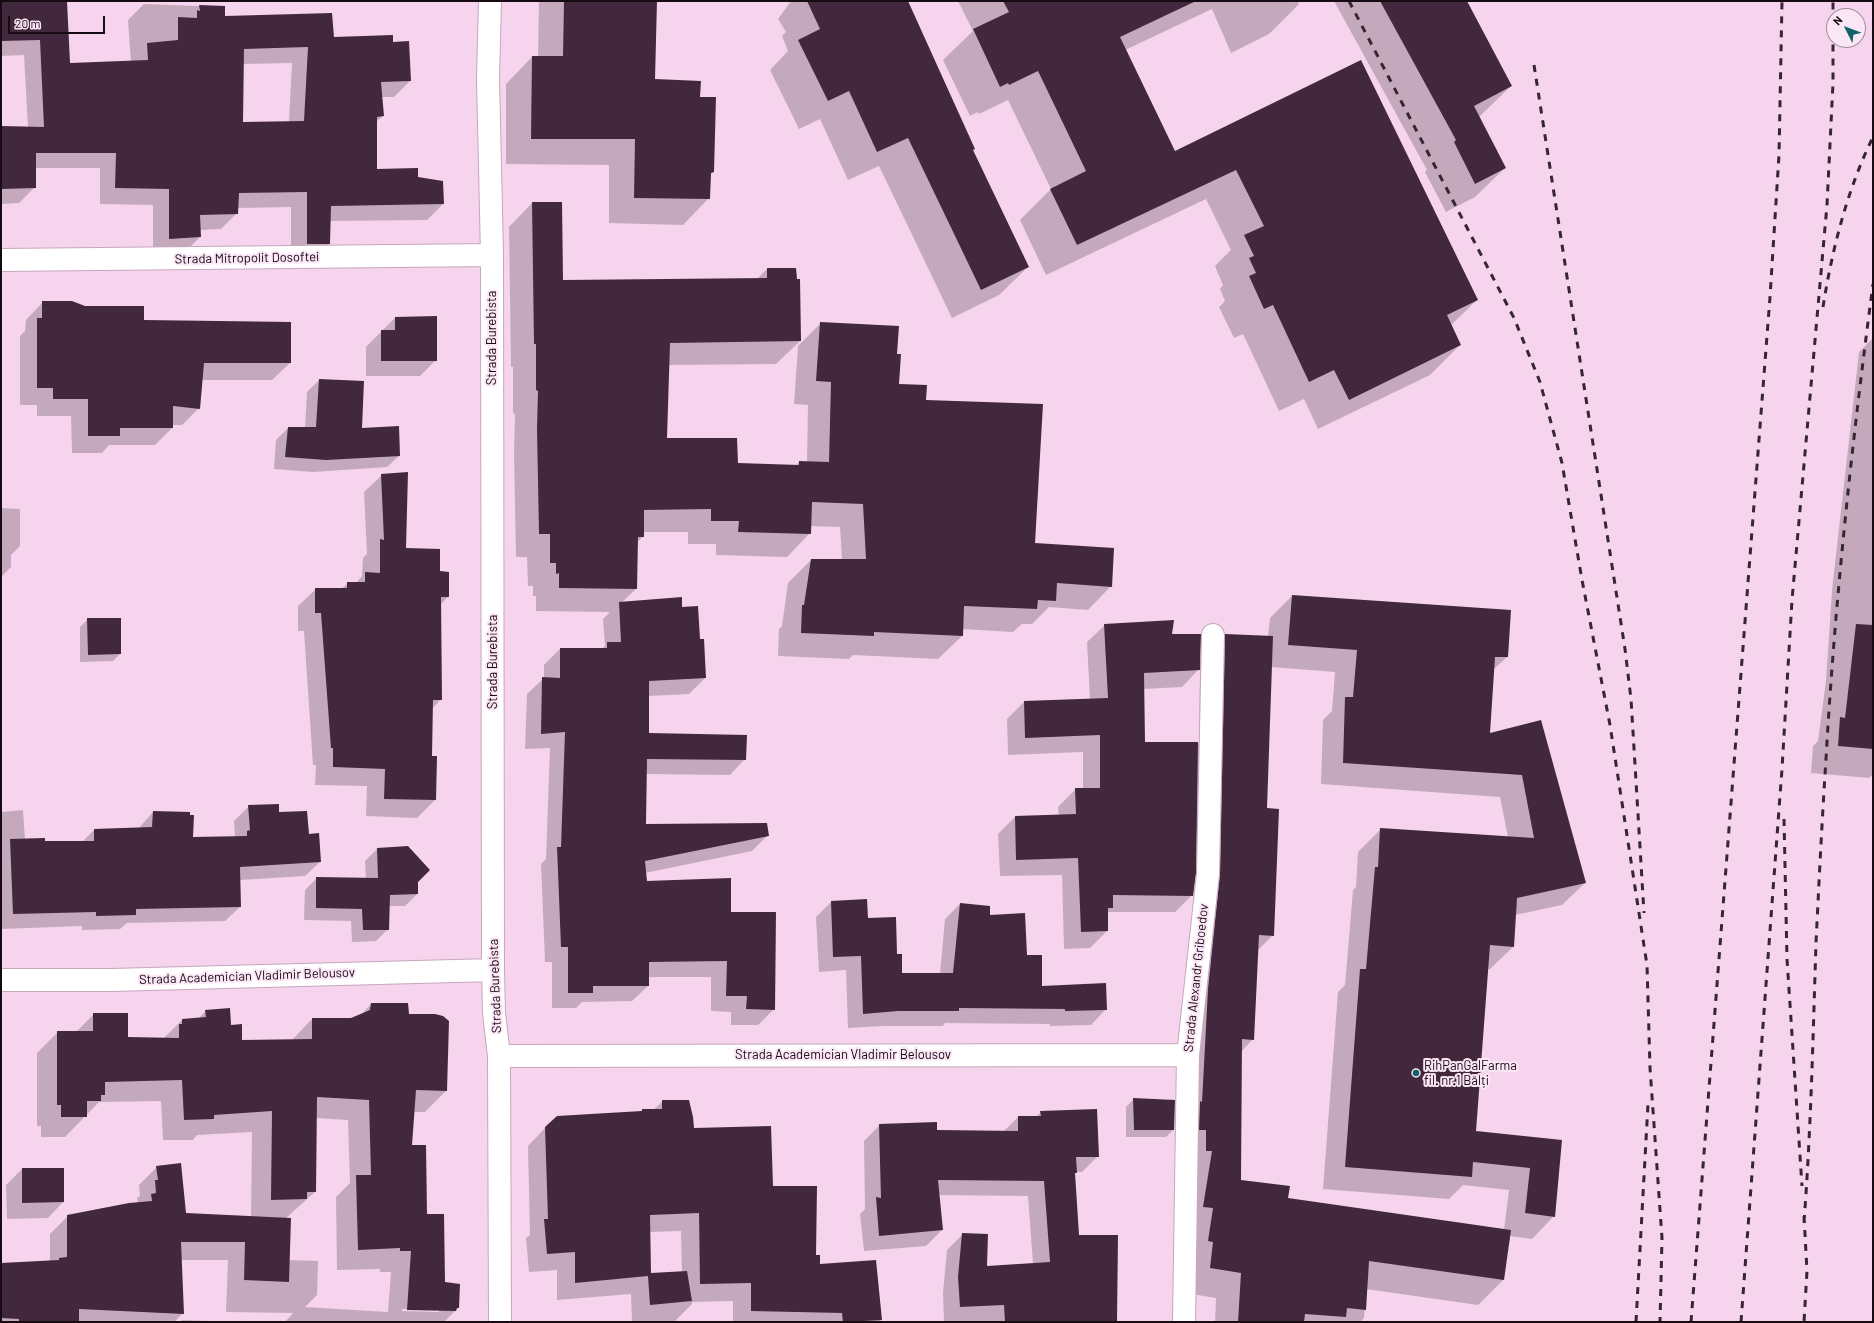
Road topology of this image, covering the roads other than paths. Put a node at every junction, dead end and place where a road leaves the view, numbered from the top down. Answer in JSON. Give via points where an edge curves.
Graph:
{"nodes":[{"id":1,"x":490,"y":1,"type":"edge"},
{"id":2,"x":492,"y":255,"type":"junction"},
{"id":3,"x":1,"y":260,"type":"edge"},
{"id":4,"x":1213,"y":635,"type":"dead end"},
{"id":5,"x":493,"y":970,"type":"junction"},
{"id":6,"x":1,"y":980,"type":"edge"},
{"id":7,"x":1188,"y":1055,"type":"junction"},
{"id":8,"x":499,"y":1056,"type":"junction"},
{"id":9,"x":500,"y":1322,"type":"edge"},
{"id":10,"x":1184,"y":1322,"type":"edge"}],
"edges":[{"from":1,"to":2,"type":"street","name":"Strada Burebista","via":[[488,78]]},
{"from":2,"to":3,"type":"street","name":"Strada Mitropolit Dosoftei"},
{"from":2,"to":5,"type":"street","name":"Strada Burebista"},
{"from":4,"to":7,"type":"street","name":"Strada Alexandr Griboedov","via":[[1208,874]]},
{"from":5,"to":6,"type":"street","name":"Strada Academician Vladimir Belousov","via":[[111,980]]},
{"from":5,"to":8,"type":"street","name":"Strada Burebista"},
{"from":7,"to":8,"type":"street","name":"Strada Academician Vladimir Belousov"},
{"from":7,"to":10,"type":"street","name":"Strada Alexandr Griboedov"},
{"from":8,"to":9,"type":"street","name":"Strada Burebista"}]}
